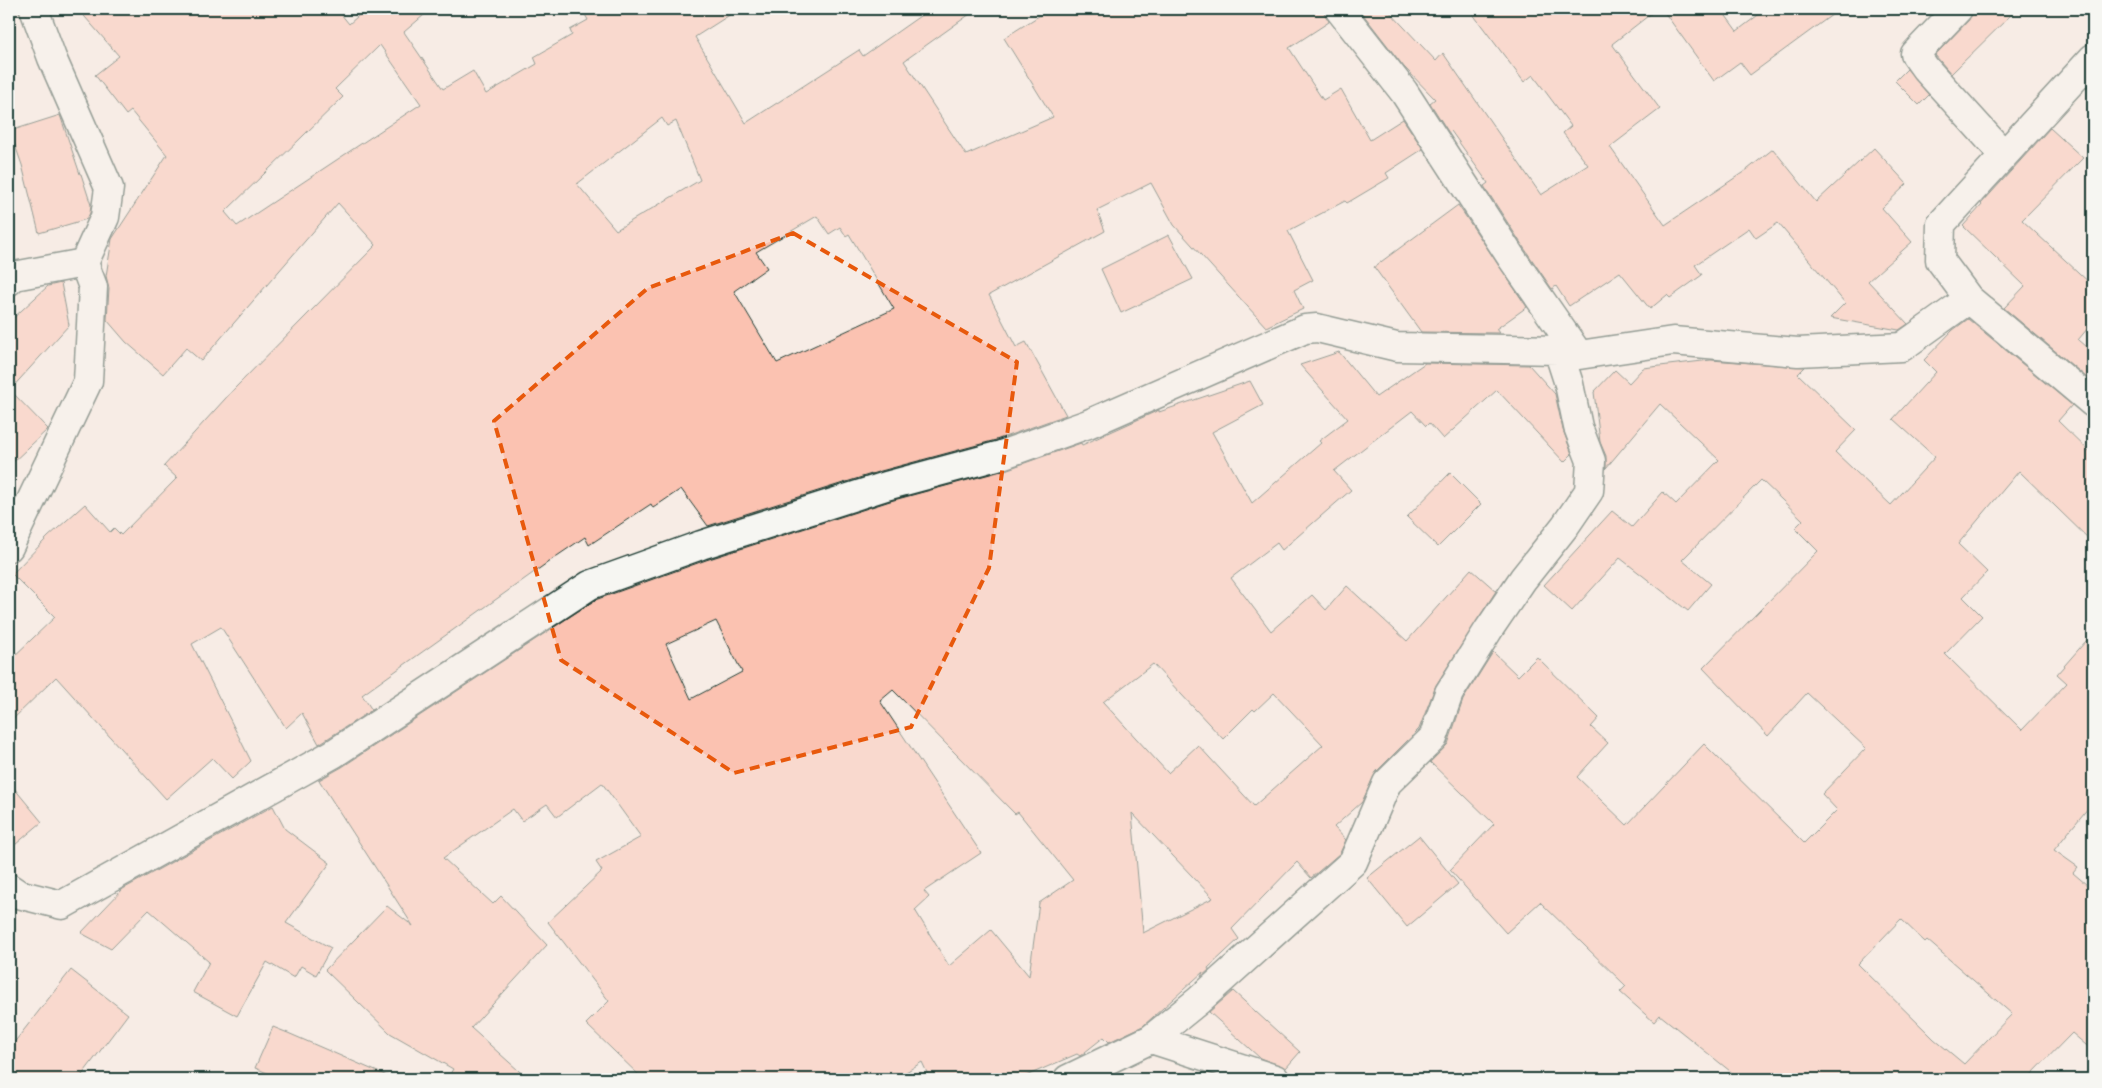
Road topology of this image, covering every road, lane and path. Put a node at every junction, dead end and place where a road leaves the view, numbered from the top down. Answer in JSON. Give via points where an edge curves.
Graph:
{"nodes":[{"id":1,"x":34,"y":9,"type":"edge"},
{"id":2,"x":1339,"y":9,"type":"edge"},
{"id":3,"x":1958,"y":9,"type":"edge"},
{"id":4,"x":2093,"y":58,"type":"edge"},
{"id":5,"x":2004,"y":155,"type":"junction"},
{"id":6,"x":84,"y":263,"type":"junction"},
{"id":7,"x":9,"y":281,"type":"edge"},
{"id":8,"x":1968,"y":299,"type":"junction"},
{"id":9,"x":1569,"y":352,"type":"junction"},
{"id":10,"x":2093,"y":403,"type":"edge"},
{"id":11,"x":9,"y":547,"type":"edge"},
{"id":12,"x":9,"y":888,"type":"edge"},
{"id":13,"x":1150,"y":1039,"type":"junction"},
{"id":14,"x":1068,"y":1079,"type":"edge"},
{"id":15,"x":1275,"y":1079,"type":"edge"}],
"edges":[{"from":1,"to":6,"type":"street","via":[[108,188],[105,217]]},
{"from":2,"to":9,"type":"street","via":[[1404,92]]},
{"from":3,"to":5,"type":"street","via":[[1915,54]]},
{"from":4,"to":5,"type":"street"},
{"from":5,"to":8,"type":"street","via":[[1941,224],[1940,260]]},
{"from":6,"to":7,"type":"street","via":[[14,276]]},
{"from":6,"to":11,"type":"street","via":[[93,287],[88,381]]},
{"from":8,"to":9,"type":"street","via":[[1902,347],[1798,352],[1673,341]]},
{"from":8,"to":10,"type":"street"},
{"from":9,"to":12,"type":"street","via":[[1397,347],[1317,328],[1305,329],[1088,424],[1001,455],[877,489],[701,545],[590,585],[333,754],[62,905],[18,894]]},
{"from":9,"to":13,"type":"street","via":[[1569,384],[1578,426],[1591,461],[1588,491],[1489,629],[1449,693],[1433,738],[1388,782],[1353,862]]},
{"from":13,"to":14,"type":"street"},
{"from":13,"to":15,"type":"street"}]}
